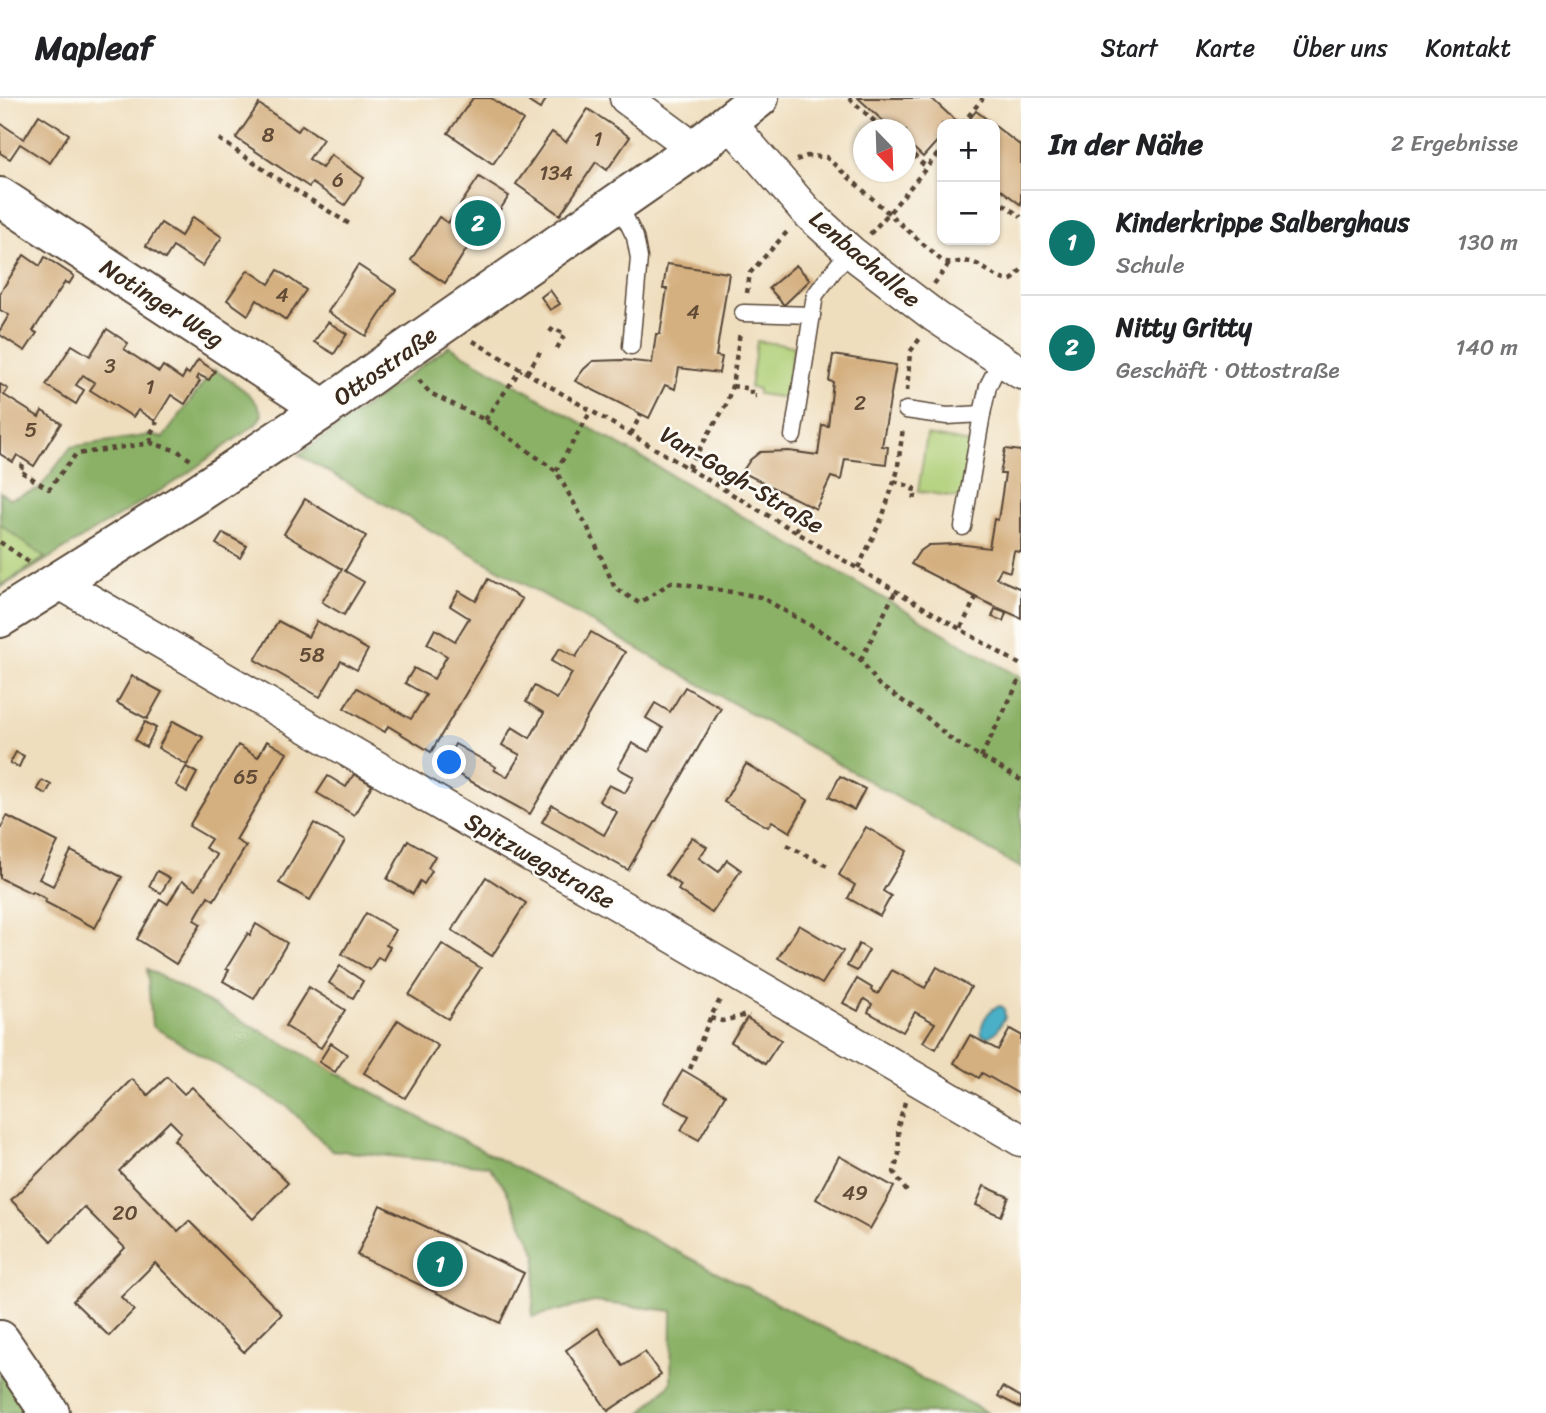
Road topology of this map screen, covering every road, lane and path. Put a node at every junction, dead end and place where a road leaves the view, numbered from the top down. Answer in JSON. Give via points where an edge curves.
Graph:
{"nodes":[{"id":1,"x":626,"y":98,"type":"edge"},
{"id":2,"x":759,"y":98,"type":"edge"},
{"id":3,"x":849,"y":98,"type":"edge"},
{"id":4,"x":983,"y":98,"type":"edge"},
{"id":5,"x":872,"y":119,"type":"edge"},
{"id":6,"x":966,"y":119,"type":"edge"},
{"id":7,"x":729,"y":122,"type":"junction"},
{"id":8,"x":219,"y":139,"type":"dead end"},
{"id":9,"x":695,"y":149,"type":"junction"},
{"id":10,"x":916,"y":158,"type":"edge"},
{"id":11,"x":937,"y":160,"type":"edge"},
{"id":12,"x":789,"y":163,"type":"dead end"},
{"id":13,"x":928,"y":168,"type":"junction"},
{"id":14,"x":0,"y":197,"type":"edge"},
{"id":15,"x":1000,"y":202,"type":"edge"},
{"id":16,"x":618,"y":203,"type":"junction"},
{"id":17,"x":889,"y":214,"type":"junction"},
{"id":18,"x":1021,"y":217,"type":"edge"},
{"id":19,"x":795,"y":223,"type":"dead end"},
{"id":20,"x":351,"y":225,"type":"dead end"},
{"id":21,"x":852,"y":253,"type":"junction"},
{"id":22,"x":1021,"y":270,"type":"edge"},
{"id":23,"x":743,"y":313,"type":"junction"},
{"id":24,"x":812,"y":315,"type":"junction"},
{"id":25,"x":936,"y":317,"type":"junction"},
{"id":26,"x":447,"y":323,"type":"junction"},
{"id":27,"x":550,"y":332,"type":"dead end"},
{"id":28,"x":631,"y":346,"type":"dead end"},
{"id":29,"x":540,"y":352,"type":"dead end"},
{"id":30,"x":555,"y":352,"type":"dead end"},
{"id":31,"x":397,"y":356,"type":"junction"},
{"id":32,"x":1011,"y":367,"type":"edge"},
{"id":33,"x":521,"y":369,"type":"junction"},
{"id":34,"x":527,"y":373,"type":"junction"},
{"id":35,"x":732,"y":386,"type":"junction"},
{"id":36,"x":756,"y":396,"type":"dead end"},
{"id":37,"x":324,"y":409,"type":"junction"},
{"id":38,"x":906,"y":410,"type":"junction"},
{"id":39,"x":592,"y":411,"type":"junction"},
{"id":40,"x":641,"y":414,"type":"dead end"},
{"id":41,"x":982,"y":414,"type":"junction"},
{"id":42,"x":485,"y":420,"type":"junction"},
{"id":43,"x":157,"y":422,"type":"dead end"},
{"id":44,"x":631,"y":434,"type":"junction"},
{"id":45,"x":793,"y":436,"type":"dead end"},
{"id":46,"x":152,"y":443,"type":"junction"},
{"id":47,"x":23,"y":464,"type":"dead end"},
{"id":48,"x":688,"y":468,"type":"junction"},
{"id":49,"x":556,"y":471,"type":"junction"},
{"id":50,"x":894,"y":481,"type":"junction"},
{"id":51,"x":215,"y":483,"type":"junction"},
{"id":52,"x":917,"y":497,"type":"dead end"},
{"id":53,"x":809,"y":506,"type":"dead end"},
{"id":54,"x":964,"y":527,"type":"dead end"},
{"id":55,"x":796,"y":531,"type":"junction"},
{"id":56,"x":0,"y":542,"type":"edge"},
{"id":57,"x":858,"y":568,"type":"junction"},
{"id":58,"x":47,"y":574,"type":"junction"},
{"id":59,"x":896,"y":590,"type":"junction"},
{"id":60,"x":976,"y":597,"type":"dead end"},
{"id":61,"x":0,"y":618,"type":"edge"},
{"id":62,"x":961,"y":628,"type":"junction"},
{"id":63,"x":861,"y":660,"type":"junction"},
{"id":64,"x":1021,"y":665,"type":"edge"},
{"id":65,"x":1021,"y":677,"type":"edge"},
{"id":66,"x":981,"y":757,"type":"junction"},
{"id":67,"x":1021,"y":780,"type":"edge"},
{"id":68,"x":787,"y":845,"type":"dead end"},
{"id":69,"x":831,"y":868,"type":"dead end"},
{"id":70,"x":727,"y":986,"type":"dead end"},
{"id":71,"x":710,"y":1018,"type":"junction"},
{"id":72,"x":757,"y":1021,"type":"dead end"},
{"id":73,"x":690,"y":1069,"type":"dead end"},
{"id":74,"x":906,"y":1100,"type":"dead end"},
{"id":75,"x":1021,"y":1140,"type":"edge"},
{"id":76,"x":909,"y":1195,"type":"dead end"},
{"id":77,"x":0,"y":1340,"type":"edge"},
{"id":78,"x":50,"y":1413,"type":"edge"}],
"edges":[{"from":1,"to":9,"type":"street"},
{"from":2,"to":7,"type":"street","name":"Ottostraße"},
{"from":3,"to":5,"type":"path"},
{"from":4,"to":6,"type":"path"},
{"from":7,"to":9,"type":"street","name":"Ottostraße"},
{"from":7,"to":21,"type":"street","name":"Lenbachallee","via":[[807,212]]},
{"from":8,"to":20,"type":"path"},
{"from":9,"to":16,"type":"street","name":"Ottostraße"},
{"from":10,"to":13,"type":"path"},
{"from":11,"to":13,"type":"path"},
{"from":12,"to":17,"type":"path","via":[[807,156],[827,157]]},
{"from":13,"to":17,"type":"path"},
{"from":14,"to":37,"type":"street","name":"Notinger Weg"},
{"from":15,"to":18,"type":"path"},
{"from":16,"to":26,"type":"street","name":"Ottostraße"},
{"from":16,"to":28,"type":"lane","via":[[635,237],[639,258]]},
{"from":17,"to":21,"type":"path"},
{"from":17,"to":22,"type":"path","via":[[941,262],[973,262],[1007,280]]},
{"from":19,"to":23,"type":"path","via":[[750,273]]},
{"from":21,"to":24,"type":"lane","via":[[815,295]]},
{"from":21,"to":25,"type":"street","name":"Lenbachallee"},
{"from":23,"to":24,"type":"lane"},
{"from":23,"to":35,"type":"path"},
{"from":24,"to":45,"type":"lane"},
{"from":25,"to":32,"type":"street","name":"Lenbachallee"},
{"from":25,"to":38,"type":"path","via":[[910,352]]},
{"from":26,"to":31,"type":"street","name":"Ottostraße"},
{"from":26,"to":33,"type":"path","name":"Van-Gogh-Straße"},
{"from":27,"to":30,"type":"path","via":[[553,328],[565,334]]},
{"from":29,"to":34,"type":"path"},
{"from":31,"to":37,"type":"street","name":"Ottostraße"},
{"from":31,"to":42,"type":"path","via":[[430,393]]},
{"from":32,"to":41,"type":"lane","via":[[988,386]]},
{"from":33,"to":34,"type":"path","name":"Van-Gogh-Straße"},
{"from":33,"to":42,"type":"path"},
{"from":34,"to":39,"type":"path","name":"Van-Gogh-Straße"},
{"from":35,"to":36,"type":"path","via":[[751,389],[751,396]]},
{"from":35,"to":48,"type":"path","via":[[726,405]]},
{"from":37,"to":51,"type":"street","name":"Ottostraße"},
{"from":38,"to":41,"type":"lane","via":[[947,416]]},
{"from":38,"to":50,"type":"path"},
{"from":39,"to":44,"type":"path","name":"Van-Gogh-Straße"},
{"from":39,"to":49,"type":"path"},
{"from":40,"to":44,"type":"path"},
{"from":41,"to":54,"type":"lane"},
{"from":42,"to":49,"type":"path"},
{"from":43,"to":46,"type":"path","via":[[150,435]]},
{"from":44,"to":48,"type":"path","name":"Van-Gogh-Straße"},
{"from":46,"to":47,"type":"path","via":[[76,454],[49,489],[20,471]]},
{"from":46,"to":51,"type":"path","via":[[178,451]]},
{"from":48,"to":55,"type":"path","name":"Van-Gogh-Straße"},
{"from":49,"to":63,"type":"path","via":[[615,588],[639,603],[672,582],[761,597]]},
{"from":50,"to":52,"type":"path","via":[[914,488],[912,496]]},
{"from":50,"to":57,"type":"path"},
{"from":51,"to":58,"type":"street","name":"Ottostraße"},
{"from":53,"to":55,"type":"path"},
{"from":55,"to":57,"type":"path","name":"Van-Gogh-Straße"},
{"from":56,"to":58,"type":"path"},
{"from":57,"to":59,"type":"path","name":"Van-Gogh-Straße"},
{"from":58,"to":61,"type":"street","name":"Ottostraße"},
{"from":58,"to":75,"type":"street","name":"Spitzwegstraße"},
{"from":59,"to":62,"type":"path","name":"Van-Gogh-Straße"},
{"from":59,"to":63,"type":"path"},
{"from":60,"to":62,"type":"path"},
{"from":62,"to":64,"type":"path","name":"Van-Gogh-Straße"},
{"from":63,"to":66,"type":"path","via":[[880,685]]},
{"from":65,"to":66,"type":"path"},
{"from":66,"to":67,"type":"path"},
{"from":68,"to":69,"type":"path"},
{"from":70,"to":71,"type":"path"},
{"from":71,"to":72,"type":"path","via":[[722,1021],[747,1015]]},
{"from":71,"to":73,"type":"path"},
{"from":74,"to":76,"type":"path","via":[[898,1126],[900,1154],[894,1172]]},
{"from":77,"to":78,"type":"street"}]}
